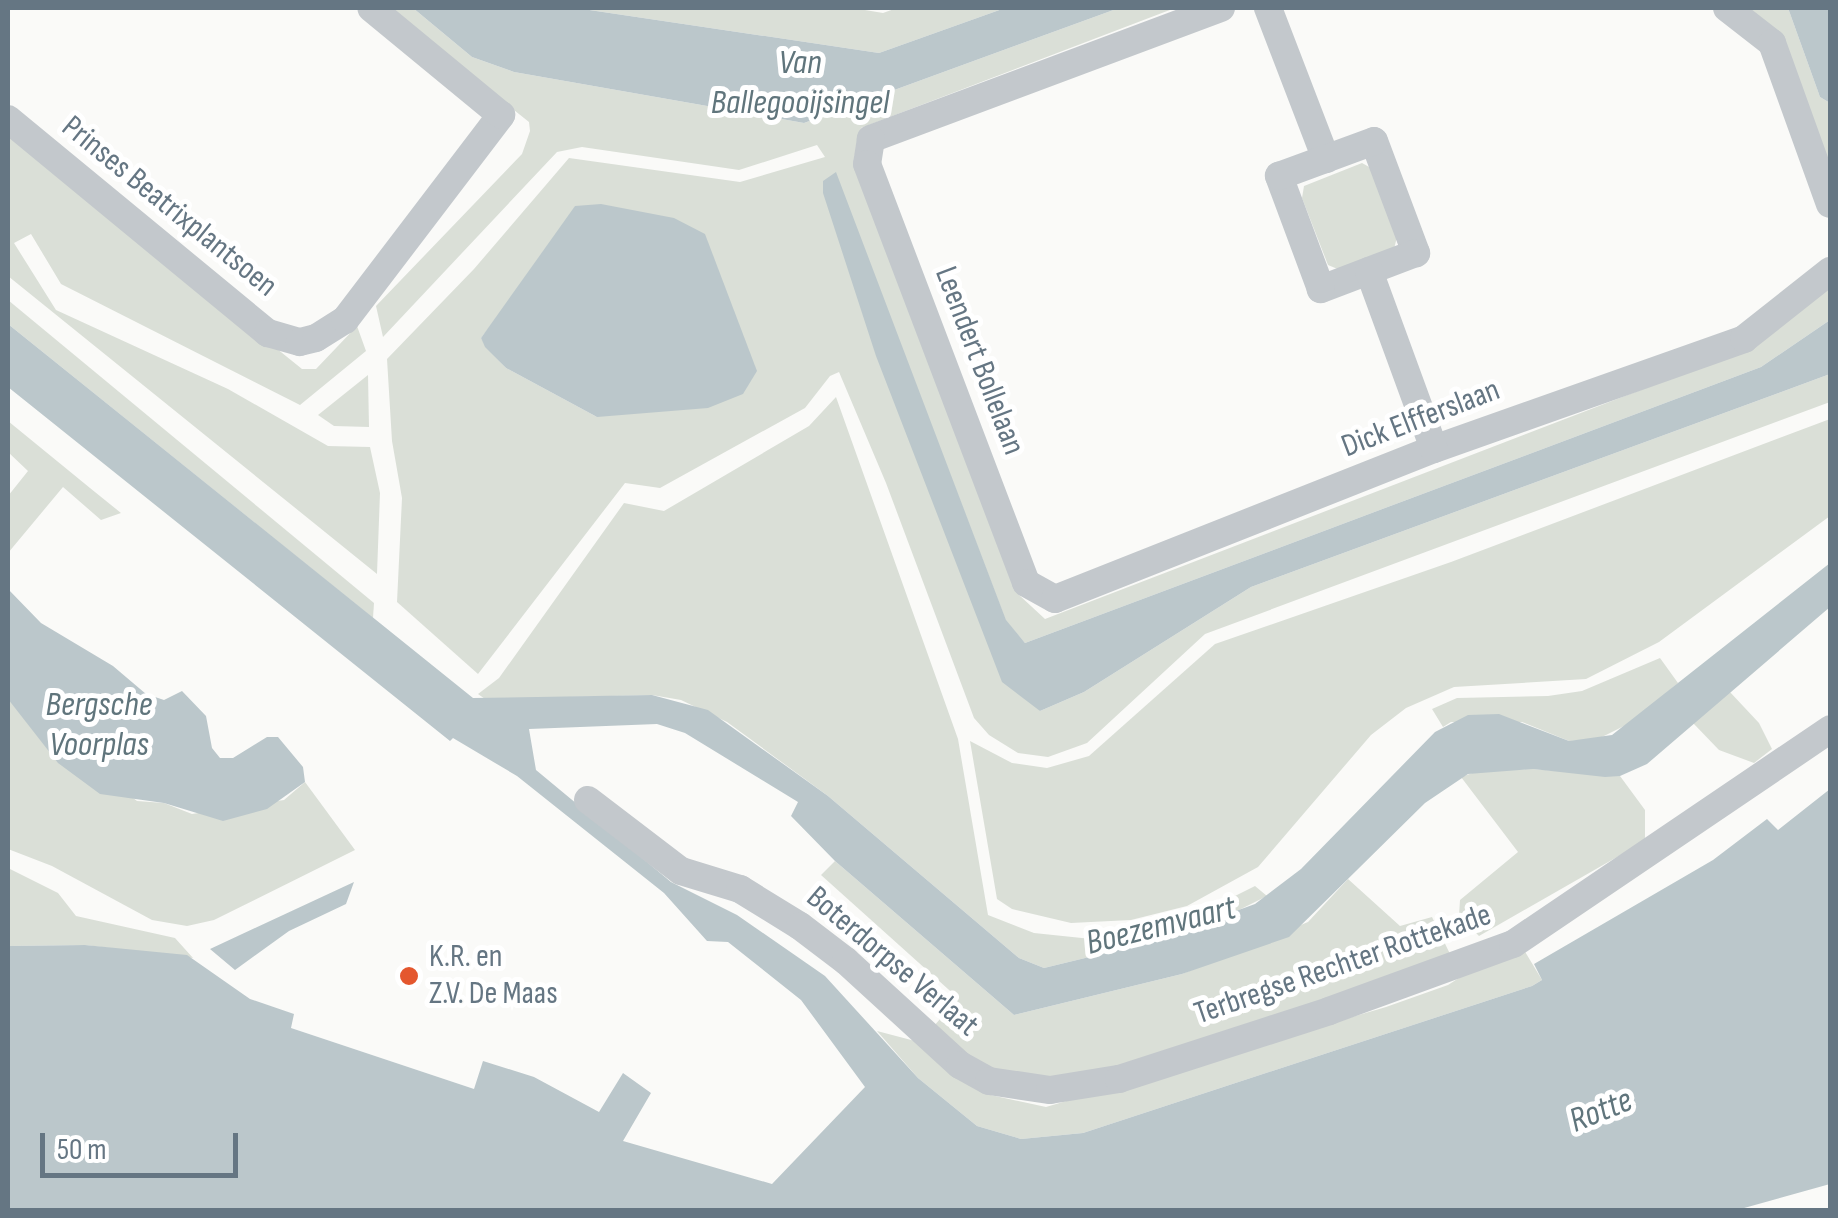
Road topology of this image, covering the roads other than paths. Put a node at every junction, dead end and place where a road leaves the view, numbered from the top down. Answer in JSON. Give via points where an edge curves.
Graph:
{"nodes":[{"id":1,"x":371,"y":8,"type":"edge"},
{"id":2,"x":1221,"y":8,"type":"edge"},
{"id":3,"x":1268,"y":8,"type":"edge"},
{"id":4,"x":1727,"y":8,"type":"edge"},
{"id":5,"x":8,"y":120,"type":"edge"},
{"id":6,"x":1326,"y":159,"type":"junction"},
{"id":7,"x":1830,"y":204,"type":"edge"},
{"id":8,"x":1369,"y":271,"type":"junction"},
{"id":9,"x":1830,"y":272,"type":"edge"},
{"id":10,"x":1434,"y":449,"type":"junction"},
{"id":11,"x":1026,"y":583,"type":"joint"},
{"id":12,"x":1830,"y":730,"type":"edge"},
{"id":13,"x":588,"y":800,"type":"dead end"},
{"id":14,"x":1119,"y":1079,"type":"joint"}],
"edges":[{"from":1,"to":5,"type":"street","name":"Prinses Beatrixplantsoen","via":[[501,115],[345,320],[300,342],[268,333]]},
{"from":2,"to":11,"type":"street","name":"Leendert Bollelaan","via":[[871,139],[867,164]]},
{"from":3,"to":6,"type":"street"},
{"from":4,"to":7,"type":"street","via":[[1772,43]]},
{"from":6,"to":8,"type":"street","via":[[1279,176],[1321,288]]},
{"from":6,"to":8,"type":"street","via":[[1374,141],[1416,253]]},
{"from":8,"to":10,"type":"street"},
{"from":9,"to":10,"type":"street","name":"Dick Elfferslaan","via":[[1744,339]]},
{"from":10,"to":11,"type":"street","name":"Dick Elfferslaan","via":[[1056,600]]},
{"from":12,"to":14,"type":"street","name":"Terbregse Rechter Rottekade","via":[[1513,944]]},
{"from":13,"to":14,"type":"street","name":"Boterdorpse Verlaat","via":[[681,871],[740,889],[800,926],[945,1053],[989,1081],[1050,1090]]}]}
